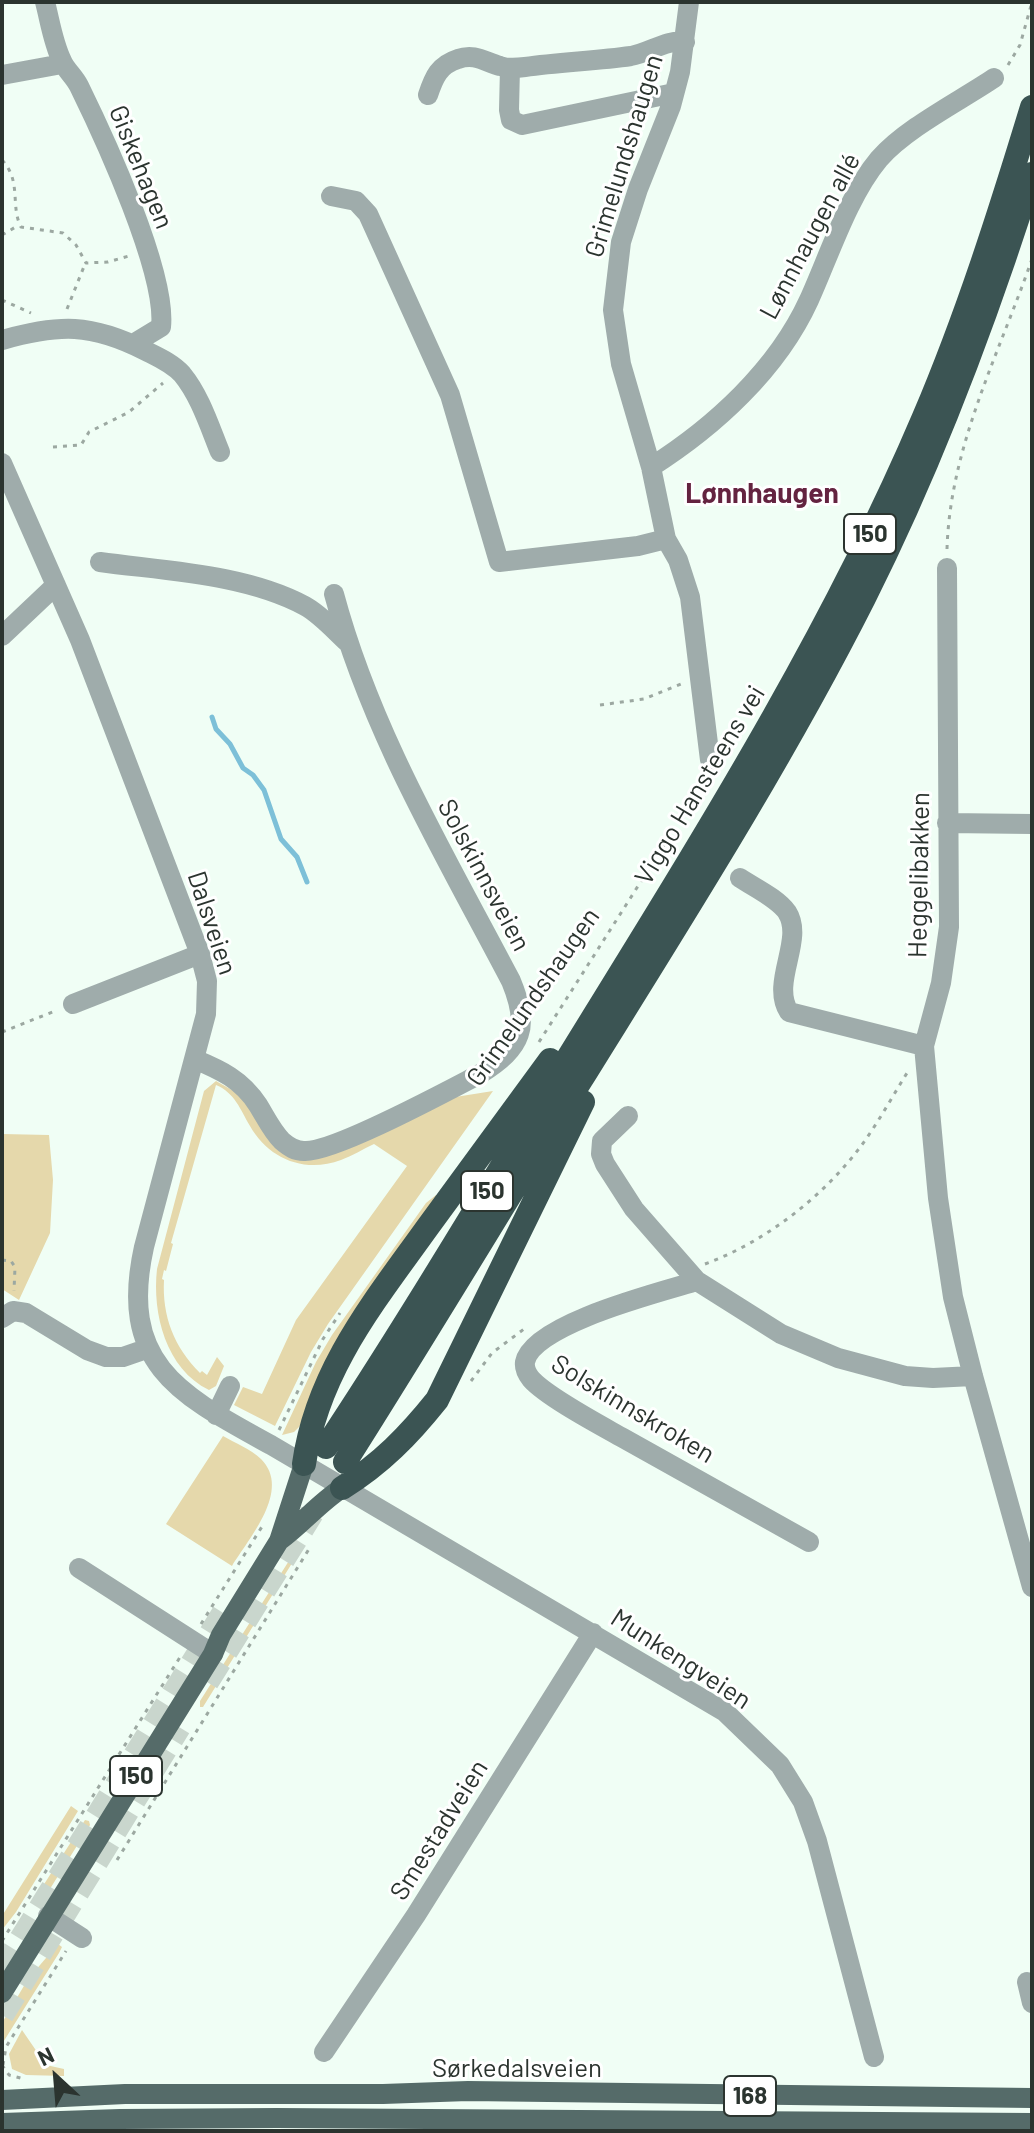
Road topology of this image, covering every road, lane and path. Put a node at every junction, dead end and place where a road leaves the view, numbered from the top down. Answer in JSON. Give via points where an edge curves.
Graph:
{"nodes":[{"id":1,"x":45,"y":2,"type":"edge"},
{"id":2,"x":689,"y":2,"type":"edge"},
{"id":3,"x":1032,"y":2,"type":"edge"},
{"id":4,"x":685,"y":42,"type":"junction"},
{"id":5,"x":62,"y":64,"type":"junction"},
{"id":6,"x":510,"y":68,"type":"junction"},
{"id":7,"x":2,"y":75,"type":"edge"},
{"id":8,"x":994,"y":78,"type":"joint"},
{"id":9,"x":674,"y":93,"type":"junction"},
{"id":10,"x":428,"y":95,"type":"dead end"},
{"id":11,"x":1032,"y":107,"type":"edge"},
{"id":12,"x":2,"y":160,"type":"edge"},
{"id":13,"x":1032,"y":174,"type":"edge"},
{"id":14,"x":331,"y":196,"type":"dead end"},
{"id":15,"x":19,"y":225,"type":"junction"},
{"id":16,"x":2,"y":235,"type":"edge"},
{"id":17,"x":147,"y":251,"type":"junction"},
{"id":18,"x":1032,"y":259,"type":"edge"},
{"id":19,"x":86,"y":263,"type":"junction"},
{"id":20,"x":2,"y":300,"type":"edge"},
{"id":21,"x":45,"y":325,"type":"junction"},
{"id":22,"x":2,"y":340,"type":"edge"},
{"id":23,"x":133,"y":344,"type":"junction"},
{"id":24,"x":178,"y":370,"type":"junction"},
{"id":25,"x":53,"y":447,"type":"dead end"},
{"id":26,"x":220,"y":452,"type":"dead end"},
{"id":27,"x":2,"y":463,"type":"edge"},
{"id":28,"x":651,"y":467,"type":"junction"},
{"id":29,"x":666,"y":539,"type":"junction"},
{"id":30,"x":100,"y":562,"type":"dead end"},
{"id":31,"x":947,"y":568,"type":"joint"},
{"id":32,"x":56,"y":585,"type":"junction"},
{"id":33,"x":334,"y":594,"type":"dead end"},
{"id":34,"x":2,"y":636,"type":"edge"},
{"id":35,"x":347,"y":642,"type":"junction"},
{"id":36,"x":700,"y":676,"type":"junction"},
{"id":37,"x":600,"y":705,"type":"dead end"},
{"id":38,"x":710,"y":760,"type":"joint"},
{"id":39,"x":947,"y":823,"type":"junction"},
{"id":40,"x":1032,"y":824,"type":"edge"},
{"id":41,"x":740,"y":878,"type":"dead end"},
{"id":42,"x":645,"y":933,"type":"junction"},
{"id":43,"x":200,"y":954,"type":"junction"},
{"id":44,"x":638,"y":989,"type":"junction"},
{"id":45,"x":73,"y":1004,"type":"joint"},
{"id":46,"x":2,"y":1032,"type":"edge"},
{"id":47,"x":924,"y":1046,"type":"junction"},
{"id":48,"x":534,"y":1048,"type":"dead end"},
{"id":49,"x":194,"y":1059,"type":"junction"},
{"id":50,"x":628,"y":1116,"type":"dead end"},
{"id":51,"x":2,"y":1260,"type":"edge"},
{"id":52,"x":697,"y":1281,"type":"junction"},
{"id":53,"x":345,"y":1307,"type":"dead end"},
{"id":54,"x":7,"y":1315,"type":"edge"},
{"id":55,"x":149,"y":1348,"type":"junction"},
{"id":56,"x":973,"y":1376,"type":"junction"},
{"id":57,"x":230,"y":1386,"type":"dead end"},
{"id":58,"x":216,"y":1415,"type":"junction"},
{"id":59,"x":279,"y":1431,"type":"dead end"},
{"id":60,"x":323,"y":1476,"type":"junction"},
{"id":61,"x":265,"y":1522,"type":"dead end"},
{"id":62,"x":279,"y":1541,"type":"junction"},
{"id":63,"x":809,"y":1542,"type":"dead end"},
{"id":64,"x":309,"y":1549,"type":"dead end"},
{"id":65,"x":79,"y":1568,"type":"dead end"},
{"id":66,"x":1032,"y":1587,"type":"edge"},
{"id":67,"x":593,"y":1633,"type":"junction"},
{"id":68,"x":191,"y":1640,"type":"junction"},
{"id":69,"x":213,"y":1654,"type":"junction"},
{"id":70,"x":117,"y":1860,"type":"dead end"},
{"id":71,"x":48,"y":1916,"type":"junction"},
{"id":72,"x":79,"y":1936,"type":"joint"},
{"id":73,"x":2,"y":1940,"type":"edge"},
{"id":74,"x":1027,"y":1982,"type":"dead end"},
{"id":75,"x":2,"y":1993,"type":"edge"},
{"id":76,"x":1032,"y":2003,"type":"edge"},
{"id":77,"x":324,"y":2052,"type":"dead end"},
{"id":78,"x":874,"y":2057,"type":"dead end"},
{"id":79,"x":2,"y":2065,"type":"edge"},
{"id":80,"x":7,"y":2091,"type":"edge"},
{"id":81,"x":1032,"y":2098,"type":"edge"},
{"id":82,"x":2,"y":2123,"type":"edge"},
{"id":83,"x":1032,"y":2123,"type":"edge"}],
"edges":[{"from":1,"to":5,"type":"street","name":"Giskehagen"},
{"from":2,"to":4,"type":"street","name":"Grimelundshaugen"},
{"from":3,"to":8,"type":"path","via":[[1015,55]]},
{"from":4,"to":6,"type":"street","via":[[632,56]]},
{"from":4,"to":9,"type":"street","name":"Grimelundshaugen"},
{"from":5,"to":7,"type":"street"},
{"from":5,"to":17,"type":"street","name":"Giskehagen","via":[[78,84]]},
{"from":6,"to":9,"type":"street","via":[[511,120],[522,125]]},
{"from":6,"to":10,"type":"street","via":[[476,57],[459,59],[438,71]]},
{"from":8,"to":28,"type":"street","name":"Lønnhaugen allé","via":[[880,158],[853,202],[807,304],[771,359],[720,415]]},
{"from":9,"to":28,"type":"street","name":"Grimelundshaugen","via":[[627,219],[613,291],[621,364]]},
{"from":11,"to":42,"type":"highway","name":"Viggo Hansteens vei","number":"150","via":[[956,335],[880,512],[782,702]]},
{"from":12,"to":15,"type":"path","via":[[15,186]]},
{"from":13,"to":44,"type":"highway","name":"Viggo Hansteens vei","number":"150","via":[[977,340],[865,596],[761,785]]},
{"from":14,"to":29,"type":"street","via":[[356,201],[368,214],[450,395],[499,562]]},
{"from":15,"to":16,"type":"path"},
{"from":15,"to":19,"type":"path","via":[[70,237]]},
{"from":17,"to":19,"type":"path"},
{"from":17,"to":23,"type":"street","name":"Giskehagen","via":[[161,327]]},
{"from":18,"to":31,"type":"path","via":[[965,439],[948,518]]},
{"from":19,"to":21,"type":"path"},
{"from":20,"to":21,"type":"path","via":[[29,311]]},
{"from":21,"to":22,"type":"street"},
{"from":21,"to":23,"type":"street","via":[[92,331]]},
{"from":23,"to":24,"type":"street"},
{"from":24,"to":25,"type":"path","via":[[129,412],[89,432],[81,445]]},
{"from":24,"to":26,"type":"street","via":[[195,394]]},
{"from":27,"to":32,"type":"street","name":"Dalsveien"},
{"from":28,"to":29,"type":"street","name":"Grimelundshaugen"},
{"from":29,"to":36,"type":"street","name":"Grimelundshaugen","via":[[690,597]]},
{"from":30,"to":35,"type":"street","via":[[262,589],[303,605]]},
{"from":31,"to":39,"type":"street","name":"Heggelibakken"},
{"from":32,"to":34,"type":"street"},
{"from":32,"to":43,"type":"street","name":"Dalsveien"},
{"from":33,"to":35,"type":"street","name":"Solskinnsveien"},
{"from":35,"to":49,"type":"street","name":"Solskinnsveien","via":[[389,745],[511,981],[523,1014],[519,1034],[502,1058],[480,1074],[338,1142],[303,1152],[279,1138],[231,1076]]},
{"from":36,"to":37,"type":"path","via":[[644,699]]},
{"from":36,"to":38,"type":"street","name":"Grimelundshaugen"},
{"from":38,"to":48,"type":"path","name":"Grimelundshaugen","via":[[706,780],[673,835]]},
{"from":39,"to":40,"type":"street"},
{"from":39,"to":47,"type":"street","name":"Heggelibakken","via":[[949,927]]},
{"from":41,"to":47,"type":"street","via":[[788,915],[791,932],[782,990],[789,1012]]},
{"from":42,"to":44,"type":"highway","name":"Viggo Hansteens vei","number":"150","via":[[401,1331],[335,1455]]},
{"from":42,"to":60,"type":"highway","via":[[353,1332],[309,1430]]},
{"from":43,"to":45,"type":"street"},
{"from":43,"to":49,"type":"street","name":"Dalsveien","via":[[208,1003]]},
{"from":44,"to":60,"type":"highway","via":[[437,1400],[390,1453]]},
{"from":45,"to":46,"type":"path"},
{"from":47,"to":56,"type":"street","name":"Heggelibakken","via":[[945,1248]]},
{"from":49,"to":55,"type":"street","name":"Dalsveien","via":[[139,1272],[139,1310]]},
{"from":50,"to":52,"type":"street","via":[[602,1141],[605,1164],[634,1209]]},
{"from":51,"to":54,"type":"path","via":[[15,1267]]},
{"from":52,"to":56,"type":"street","via":[[781,1334],[838,1358],[905,1376]]},
{"from":52,"to":63,"type":"street","name":"Solskinnskroken","via":[[552,1333],[528,1354],[527,1373],[594,1422]]},
{"from":53,"to":59,"type":"path","via":[[323,1339]]},
{"from":54,"to":55,"type":"street","via":[[26,1313],[106,1357]]},
{"from":55,"to":58,"type":"street","name":"Dalsveien","via":[[178,1388]]},
{"from":56,"to":66,"type":"street","name":"Heggelibakken"},
{"from":57,"to":58,"type":"street"},
{"from":58,"to":60,"type":"street","name":"Dalsveien"},
{"from":60,"to":62,"type":"main road","number":"150"},
{"from":60,"to":62,"type":"main road","number":"150","via":[[319,1504]]},
{"from":60,"to":67,"type":"street","name":"Munkengveien"},
{"from":61,"to":68,"type":"path"},
{"from":62,"to":69,"type":"main road","number":"150"},
{"from":64,"to":70,"type":"path"},
{"from":65,"to":68,"type":"street"},
{"from":67,"to":77,"type":"street","name":"Smestadveien"},
{"from":67,"to":78,"type":"street","name":"Munkengveien","via":[[725,1712],[789,1777],[817,1841]]},
{"from":68,"to":69,"type":"street"},
{"from":68,"to":73,"type":"path"},
{"from":69,"to":71,"type":"main road","number":"150"},
{"from":71,"to":72,"type":"street"},
{"from":71,"to":75,"type":"main road","number":"150"},
{"from":72,"to":79,"type":"path","via":[[6,2047]]},
{"from":74,"to":76,"type":"street"},
{"from":79,"to":80,"type":"path"},
{"from":80,"to":81,"type":"main road","name":"Sørkedalsveien","number":"168"},
{"from":82,"to":83,"type":"main road","name":"Sørkedalsveien","number":"168","via":[[277,2118]]}]}
